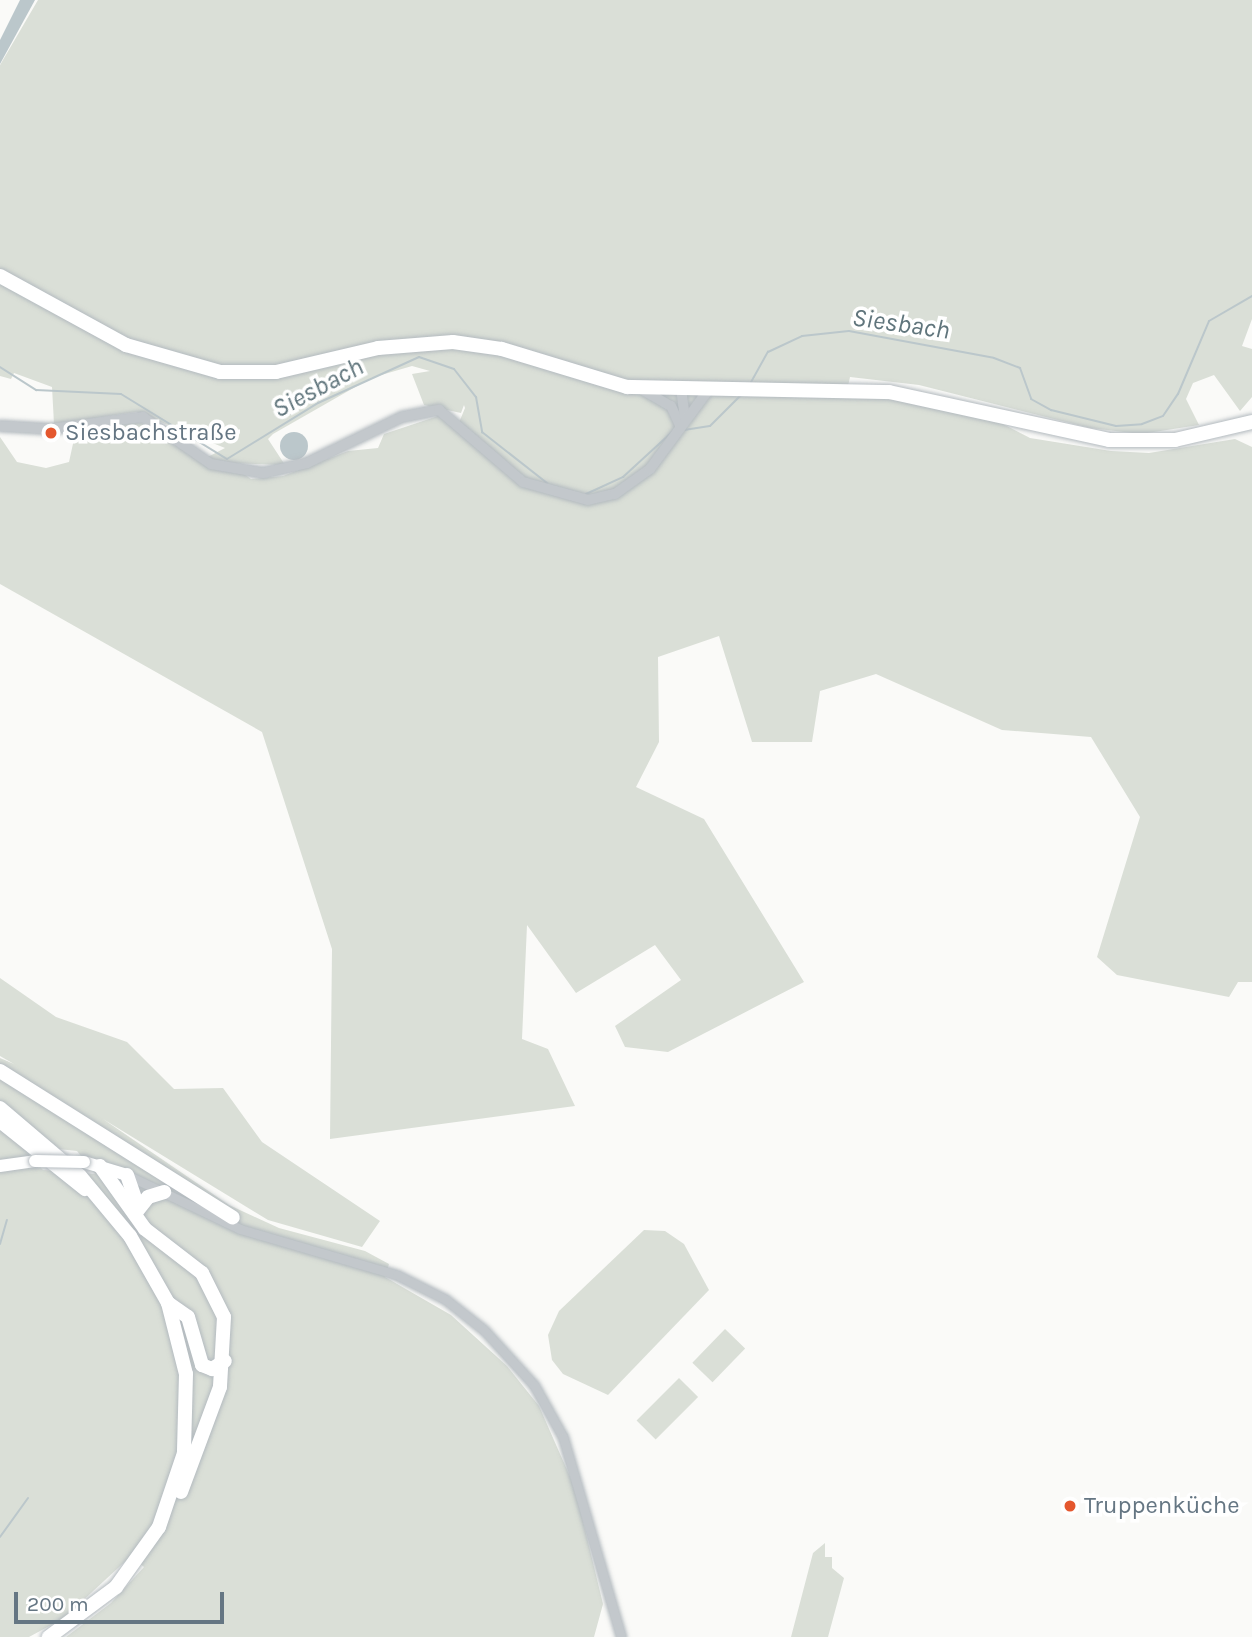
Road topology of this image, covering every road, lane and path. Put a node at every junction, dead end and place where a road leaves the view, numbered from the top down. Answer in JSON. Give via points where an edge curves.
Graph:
{"nodes":[{"id":1,"x":0,"y":276,"type":"edge"},
{"id":2,"x":710,"y":388,"type":"junction"},
{"id":3,"x":641,"y":389,"type":"junction"},
{"id":4,"x":681,"y":389,"type":"junction"},
{"id":5,"x":681,"y":418,"type":"junction"},
{"id":6,"x":1252,"y":422,"type":"edge"},
{"id":7,"x":0,"y":426,"type":"edge"},
{"id":8,"x":0,"y":1071,"type":"edge"},
{"id":9,"x":0,"y":1108,"type":"edge"},
{"id":10,"x":0,"y":1121,"type":"edge"},
{"id":11,"x":0,"y":1166,"type":"edge"},
{"id":12,"x":100,"y":1166,"type":"junction"},
{"id":13,"x":127,"y":1175,"type":"junction"},
{"id":14,"x":163,"y":1192,"type":"junction"},
{"id":15,"x":96,"y":1194,"type":"junction"},
{"id":16,"x":138,"y":1214,"type":"junction"},
{"id":17,"x":233,"y":1217,"type":"joint"},
{"id":18,"x":264,"y":1236,"type":"junction"},
{"id":19,"x":167,"y":1303,"type":"junction"},
{"id":20,"x":225,"y":1361,"type":"junction"},
{"id":21,"x":159,"y":1527,"type":"junction"},
{"id":22,"x":49,"y":1637,"type":"edge"},
{"id":23,"x":621,"y":1637,"type":"edge"}],
"edges":[{"from":1,"to":3,"type":"main road","via":[[117,341],[202,370],[276,372],[378,348],[453,342]]},
{"from":2,"to":4,"type":"main road"},
{"from":2,"to":5,"type":"street"},
{"from":2,"to":6,"type":"main road","via":[[889,392],[1061,433],[1129,442],[1205,436]]},
{"from":3,"to":4,"type":"main road"},
{"from":3,"to":5,"type":"street"},
{"from":4,"to":5,"type":"street"},
{"from":5,"to":7,"type":"street","via":[[669,450],[637,481],[588,500],[523,482],[439,410],[412,413],[307,463],[263,473],[211,464],[143,417],[68,426]]},
{"from":8,"to":17,"type":"main road"},
{"from":9,"to":15,"type":"main road"},
{"from":10,"to":15,"type":"main road","via":[[66,1177]]},
{"from":11,"to":12,"type":"main road","bridge":true,"via":[[35,1161]]},
{"from":12,"to":13,"type":"main road"},
{"from":12,"to":16,"type":"main road"},
{"from":13,"to":14,"type":"street"},
{"from":13,"to":16,"type":"main road"},
{"from":14,"to":16,"type":"main road"},
{"from":14,"to":18,"type":"street"},
{"from":15,"to":19,"type":"main road"},
{"from":16,"to":20,"type":"main road","via":[[213,1289],[226,1326]]},
{"from":17,"to":18,"type":"street"},
{"from":18,"to":23,"type":"street","via":[[409,1280],[454,1306],[504,1349],[543,1399],[571,1455]]},
{"from":19,"to":20,"type":"main road","via":[[188,1317],[202,1365],[212,1369]]},
{"from":19,"to":21,"type":"main road","via":[[183,1354],[188,1413],[180,1472]]},
{"from":20,"to":21,"type":"main road","via":[[196,1460]]},
{"from":21,"to":22,"type":"main road","via":[[138,1561],[94,1608]]}]}
